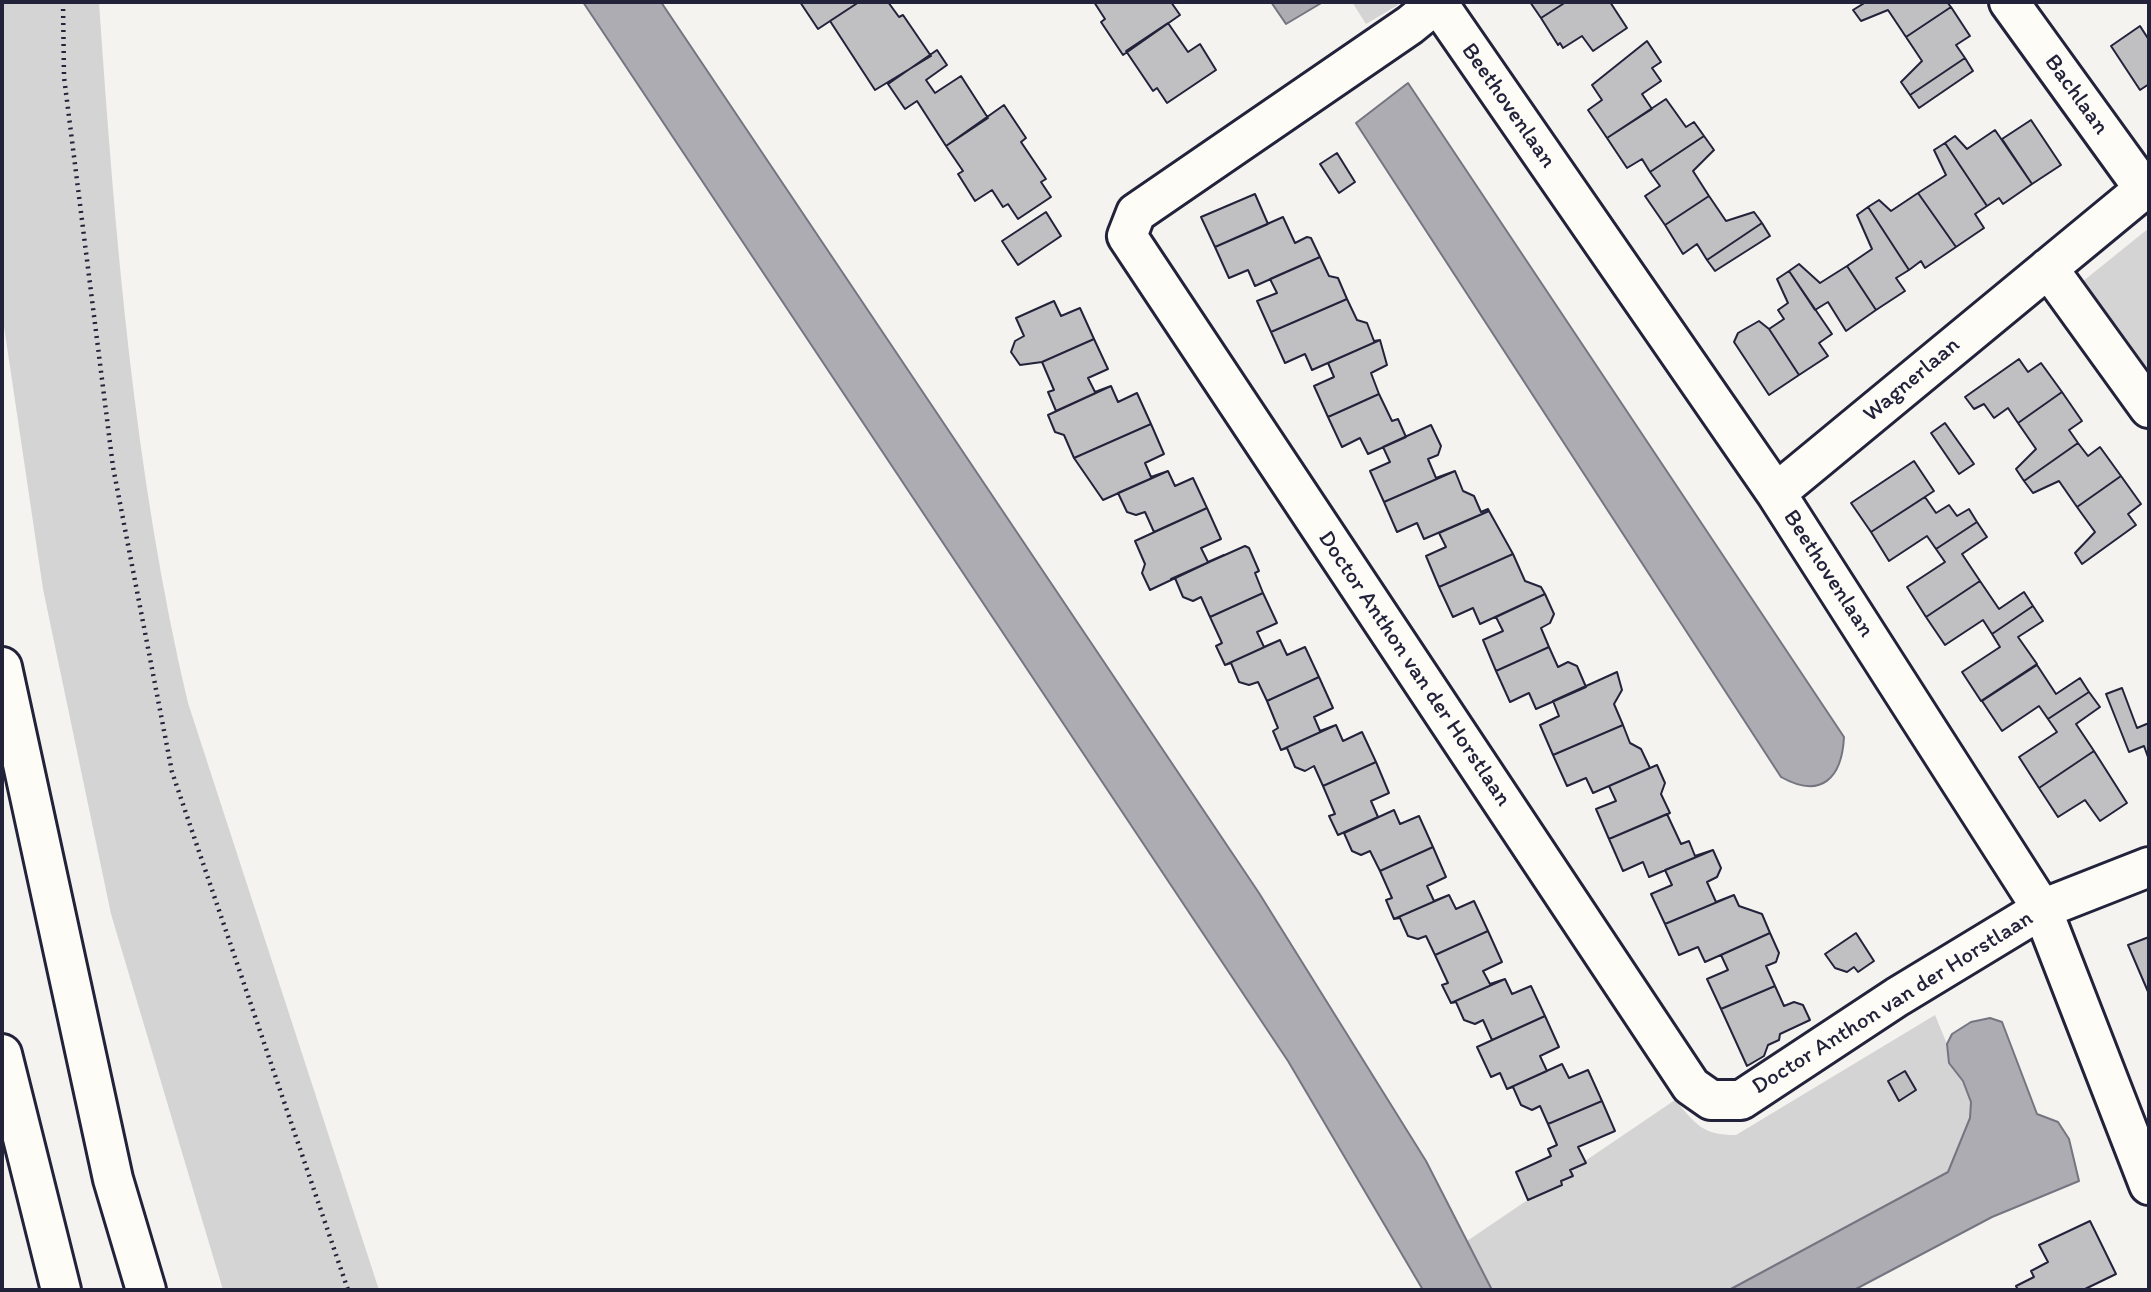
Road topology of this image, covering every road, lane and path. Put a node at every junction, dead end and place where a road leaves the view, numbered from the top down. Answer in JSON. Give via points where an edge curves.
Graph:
{"nodes":[{"id":1,"x":63,"y":2,"type":"edge"},
{"id":2,"x":1437,"y":2,"type":"edge"},
{"id":3,"x":2009,"y":2,"type":"edge"},
{"id":4,"x":2147,"y":187,"type":"edge"},
{"id":5,"x":2048,"y":268,"type":"junction"},
{"id":6,"x":2149,"y":408,"type":"edge"},
{"id":7,"x":1776,"y":493,"type":"junction"},
{"id":8,"x":2,"y":667,"type":"edge"},
{"id":9,"x":2149,"y":867,"type":"edge"},
{"id":10,"x":2042,"y":909,"type":"junction"},
{"id":11,"x":2,"y":1054,"type":"edge"},
{"id":12,"x":2149,"y":1185,"type":"edge"},
{"id":13,"x":61,"y":1290,"type":"edge"},
{"id":14,"x":146,"y":1290,"type":"edge"},
{"id":15,"x":348,"y":1290,"type":"edge"}],
"edges":[{"from":1,"to":15,"type":"path","via":[[64,77],[113,467],[172,772]]},
{"from":2,"to":7,"type":"main road","name":"Beethovenlaan"},
{"from":2,"to":10,"type":"main road","name":"Doctor Anthon van der Horstlaan","via":[[1136,213],[1127,236],[1691,1086],[1711,1100],[1741,1100],[1896,997]]},
{"from":3,"to":4,"type":"main road","name":"Bachlaan"},
{"from":4,"to":5,"type":"main road","name":"Wagnerlaan"},
{"from":5,"to":6,"type":"main road"},
{"from":5,"to":7,"type":"main road","name":"Wagnerlaan"},
{"from":7,"to":10,"type":"main road","name":"Beethovenlaan"},
{"from":8,"to":14,"type":"main road","via":[[110,1166]]},
{"from":9,"to":10,"type":"main road"},
{"from":10,"to":12,"type":"main road","name":"Beethovenlaan"},
{"from":11,"to":13,"type":"main road"}]}
